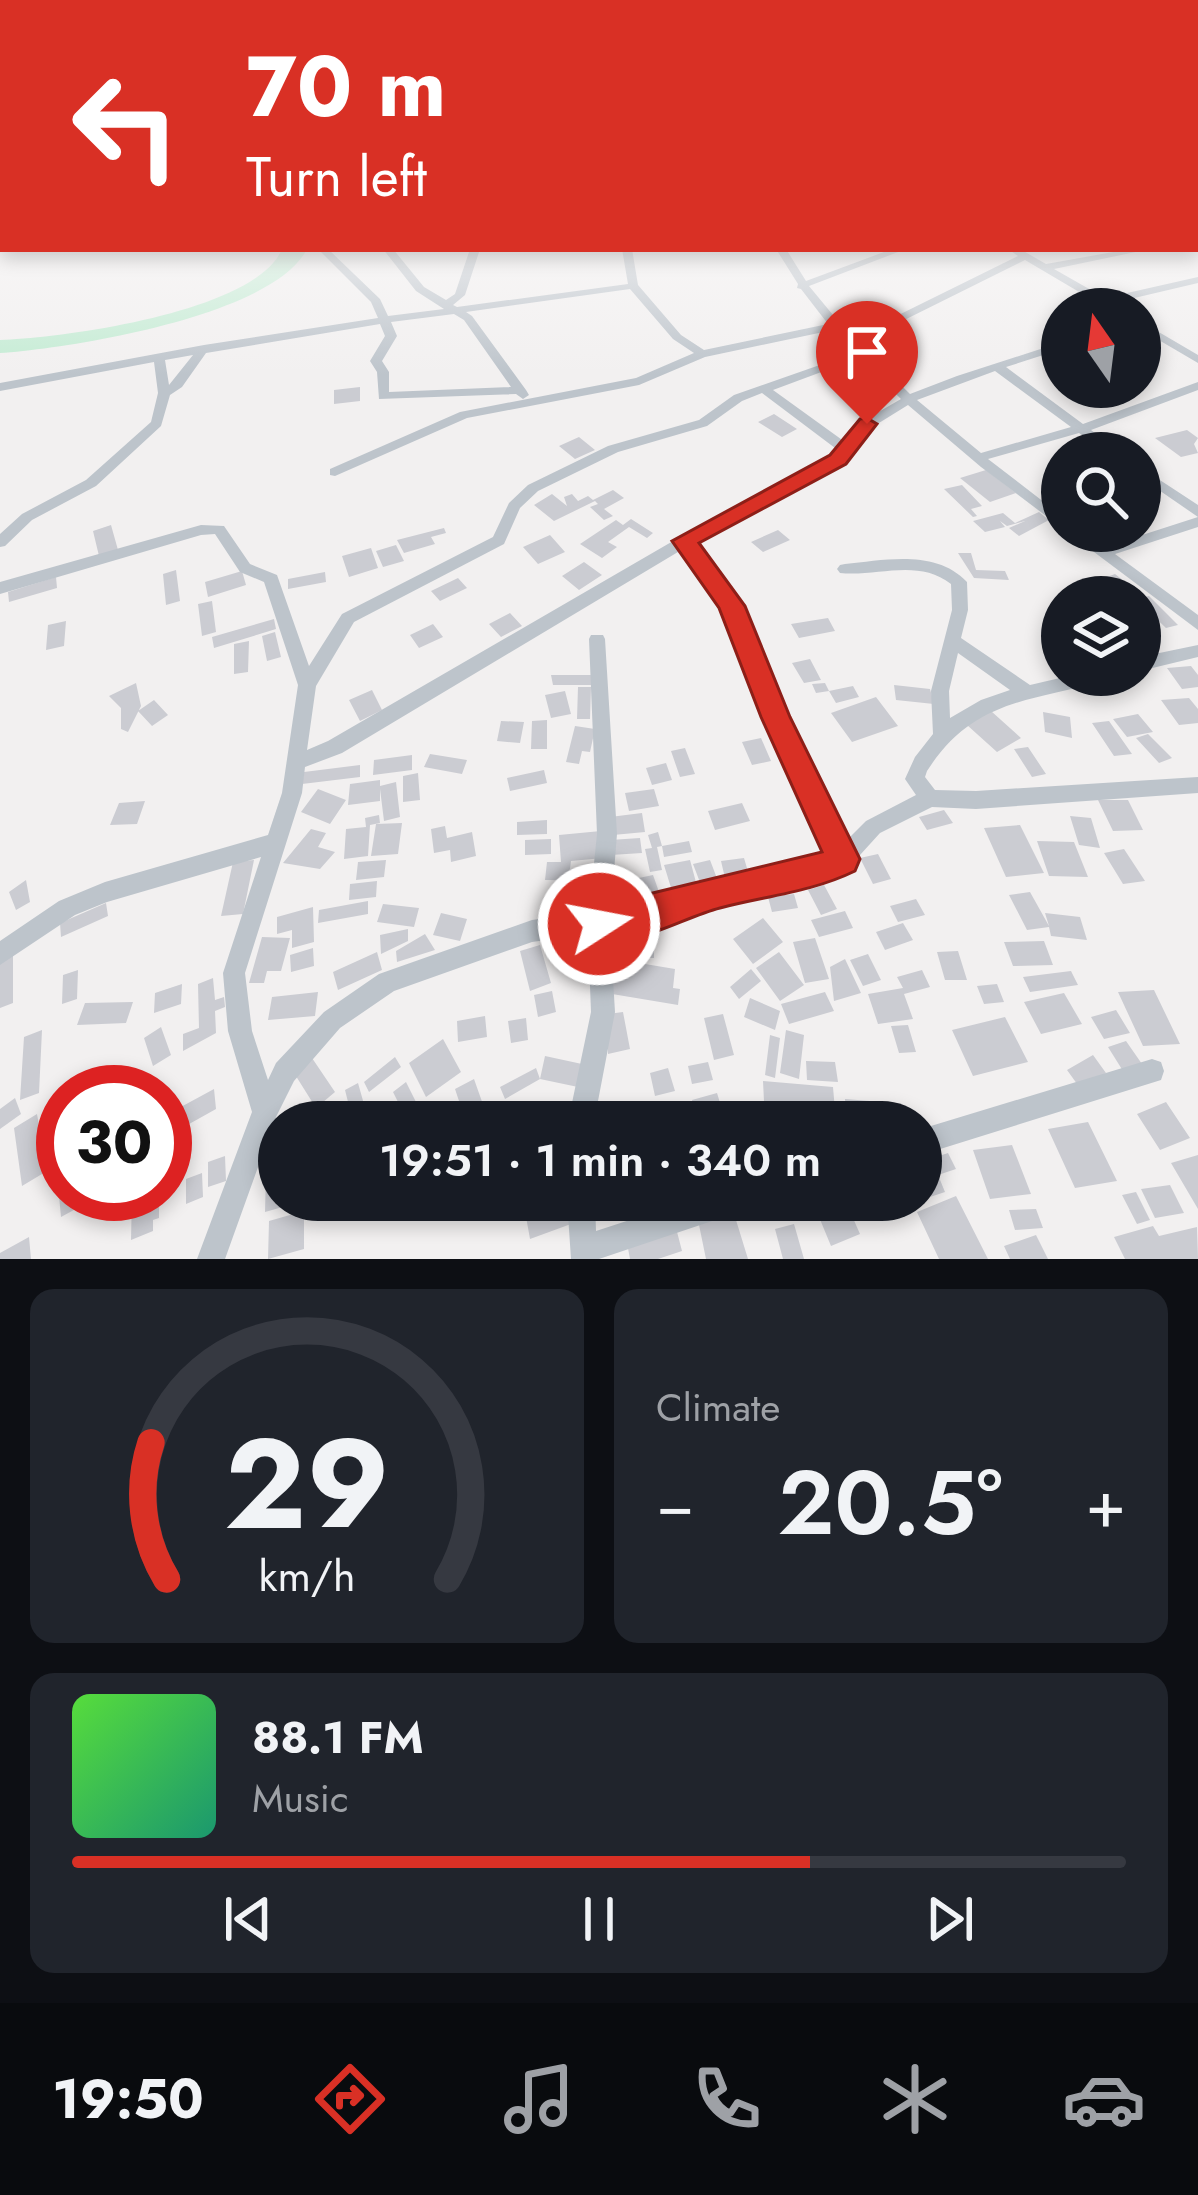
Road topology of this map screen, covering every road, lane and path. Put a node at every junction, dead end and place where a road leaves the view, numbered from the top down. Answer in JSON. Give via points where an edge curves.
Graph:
{"nodes":[{"id":1,"x":332,"y":258,"type":"edge"},
{"id":2,"x":395,"y":258,"type":"edge"},
{"id":3,"x":472,"y":258,"type":"edge"},
{"id":4,"x":628,"y":258,"type":"edge"},
{"id":5,"x":786,"y":258,"type":"edge"},
{"id":6,"x":877,"y":258,"type":"edge"},
{"id":7,"x":1008,"y":258,"type":"edge"},
{"id":8,"x":1031,"y":258,"type":"edge"},
{"id":9,"x":1097,"y":258,"type":"edge"},
{"id":10,"x":1047,"y":267,"type":"junction"},
{"id":11,"x":1198,"y":280,"type":"edge"},
{"id":12,"x":633,"y":286,"type":"junction"},
{"id":13,"x":801,"y":286,"type":"junction"},
{"id":14,"x":1081,"y":288,"type":"edge"},
{"id":15,"x":1161,"y":289,"type":"edge"},
{"id":16,"x":450,"y":308,"type":"junction"},
{"id":17,"x":387,"y":322,"type":"junction"},
{"id":18,"x":836,"y":326,"type":"junction"},
{"id":19,"x":1161,"y":336,"type":"edge"},
{"id":20,"x":676,"y":338,"type":"junction"},
{"id":21,"x":204,"y":348,"type":"junction"},
{"id":22,"x":856,"y":348,"type":"junction"},
{"id":23,"x":1041,"y":352,"type":"edge"},
{"id":24,"x":702,"y":354,"type":"junction"},
{"id":25,"x":159,"y":356,"type":"junction"},
{"id":26,"x":1198,"y":360,"type":"edge"},
{"id":27,"x":674,"y":362,"type":"junction"},
{"id":28,"x":998,"y":367,"type":"junction"},
{"id":29,"x":1198,"y":386,"type":"edge"},
{"id":30,"x":0,"y":387,"type":"edge"},
{"id":31,"x":764,"y":389,"type":"junction"},
{"id":32,"x":164,"y":393,"type":"junction"},
{"id":33,"x":524,"y":395,"type":"junction"},
{"id":34,"x":911,"y":397,"type":"junction"},
{"id":35,"x":1080,"y":430,"type":"junction"},
{"id":36,"x":1083,"y":432,"type":"edge"},
{"id":37,"x":848,"y":452,"type":"junction"},
{"id":38,"x":981,"y":457,"type":"junction"},
{"id":39,"x":335,"y":472,"type":"dead end"},
{"id":40,"x":1161,"y":486,"type":"edge"},
{"id":41,"x":1041,"y":506,"type":"edge"},
{"id":42,"x":1198,"y":512,"type":"edge"},
{"id":43,"x":1198,"y":522,"type":"edge"},
{"id":44,"x":685,"y":541,"type":"junction"},
{"id":45,"x":0,"y":542,"type":"edge"},
{"id":46,"x":1099,"y":552,"type":"edge"},
{"id":47,"x":1102,"y":554,"type":"junction"},
{"id":48,"x":845,"y":569,"type":"dead end"},
{"id":49,"x":0,"y":588,"type":"edge"},
{"id":50,"x":1198,"y":624,"type":"edge"},
{"id":51,"x":597,"y":639,"type":"dead end"},
{"id":52,"x":954,"y":642,"type":"junction"},
{"id":53,"x":1198,"y":651,"type":"edge"},
{"id":54,"x":1161,"y":659,"type":"edge"},
{"id":55,"x":307,"y":685,"type":"junction"},
{"id":56,"x":1041,"y":689,"type":"edge"},
{"id":57,"x":1027,"y":692,"type":"junction"},
{"id":58,"x":942,"y":734,"type":"junction"},
{"id":59,"x":297,"y":762,"type":"junction"},
{"id":60,"x":1198,"y":785,"type":"edge"},
{"id":61,"x":930,"y":798,"type":"junction"},
{"id":62,"x":274,"y":843,"type":"junction"},
{"id":63,"x":842,"y":859,"type":"junction"},
{"id":64,"x":599,"y":924,"type":"junction"},
{"id":65,"x":0,"y":954,"type":"edge"},
{"id":66,"x":1152,"y":1071,"type":"dead end"},
{"id":67,"x":262,"y":1101,"type":"edge"},
{"id":68,"x":270,"y":1101,"type":"edge"},
{"id":69,"x":585,"y":1101,"type":"edge"},
{"id":70,"x":258,"y":1131,"type":"edge"},
{"id":71,"x":942,"y":1136,"type":"edge"},
{"id":72,"x":582,"y":1221,"type":"edge"},
{"id":73,"x":675,"y":1221,"type":"edge"},
{"id":74,"x":584,"y":1254,"type":"edge"},
{"id":75,"x":211,"y":1259,"type":"edge"}],
"edges":[{"from":1,"to":17,"type":"street"},
{"from":2,"to":16,"type":"street","via":[[420,289]]},
{"from":3,"to":16,"type":"street"},
{"from":4,"to":12,"type":"street"},
{"from":5,"to":13,"type":"street"},
{"from":6,"to":13,"type":"street"},
{"from":7,"to":22,"type":"street"},
{"from":8,"to":10,"type":"street"},
{"from":9,"to":10,"type":"street"},
{"from":10,"to":14,"type":"street"},
{"from":11,"to":15,"type":"street"},
{"from":12,"to":16,"type":"street"},
{"from":12,"to":20,"type":"street"},
{"from":13,"to":18,"type":"street"},
{"from":16,"to":17,"type":"street"},
{"from":16,"to":33,"type":"street","via":[[489,342]]},
{"from":17,"to":21,"type":"street"},
{"from":17,"to":33,"type":"street","via":[[390,345],[376,361],[383,395]]},
{"from":18,"to":22,"type":"street"},
{"from":18,"to":24,"type":"street"},
{"from":19,"to":26,"type":"street"},
{"from":20,"to":24,"type":"street"},
{"from":20,"to":27,"type":"street"},
{"from":21,"to":25,"type":"street"},
{"from":21,"to":32,"type":"street"},
{"from":22,"to":31,"type":"street"},
{"from":22,"to":34,"type":"street"},
{"from":23,"to":28,"type":"street"},
{"from":24,"to":27,"type":"street"},
{"from":25,"to":30,"type":"street"},
{"from":25,"to":32,"type":"street"},
{"from":27,"to":33,"type":"street","via":[[639,381]]},
{"from":28,"to":34,"type":"street"},
{"from":28,"to":35,"type":"street"},
{"from":29,"to":35,"type":"street"},
{"from":31,"to":37,"type":"street"},
{"from":31,"to":55,"type":"street","via":[[703,423],[613,449],[533,488],[514,506],[499,540],[348,618]]},
{"from":32,"to":45,"type":"street","via":[[157,423],[115,463]]},
{"from":33,"to":39,"type":"street"},
{"from":34,"to":37,"type":"street","via":[[856,433]]},
{"from":34,"to":38,"type":"street"},
{"from":35,"to":36,"type":"street"},
{"from":35,"to":38,"type":"street"},
{"from":37,"to":44,"type":"street"},
{"from":38,"to":41,"type":"street"},
{"from":40,"to":42,"type":"street"},
{"from":43,"to":47,"type":"street"},
{"from":44,"to":59,"type":"street"},
{"from":44,"to":63,"type":"street","via":[[732,606]]},
{"from":46,"to":47,"type":"street"},
{"from":47,"to":50,"type":"street"},
{"from":48,"to":52,"type":"street","via":[[916,566],[955,577],[961,586]]},
{"from":49,"to":55,"type":"street","via":[[220,530],[245,568],[271,579]]},
{"from":51,"to":64,"type":"street","via":[[607,835]]},
{"from":52,"to":57,"type":"street"},
{"from":52,"to":58,"type":"street","via":[[940,691]]},
{"from":53,"to":54,"type":"street"},
{"from":55,"to":59,"type":"street"},
{"from":56,"to":57,"type":"street"},
{"from":57,"to":58,"type":"street","via":[[985,705]]},
{"from":58,"to":61,"type":"street","via":[[916,770]]},
{"from":59,"to":62,"type":"street"},
{"from":60,"to":61,"type":"street"},
{"from":61,"to":63,"type":"street","via":[[873,827]]},
{"from":62,"to":65,"type":"street","via":[[105,892]]},
{"from":62,"to":67,"type":"street","via":[[234,973],[240,1031]]},
{"from":63,"to":64,"type":"street"},
{"from":64,"to":68,"type":"street","via":[[532,931],[388,982],[332,1020]]},
{"from":64,"to":69,"type":"street","via":[[603,1012]]},
{"from":66,"to":71,"type":"street"},
{"from":70,"to":75,"type":"street"},
{"from":72,"to":74,"type":"street"},
{"from":73,"to":74,"type":"street"}]}
